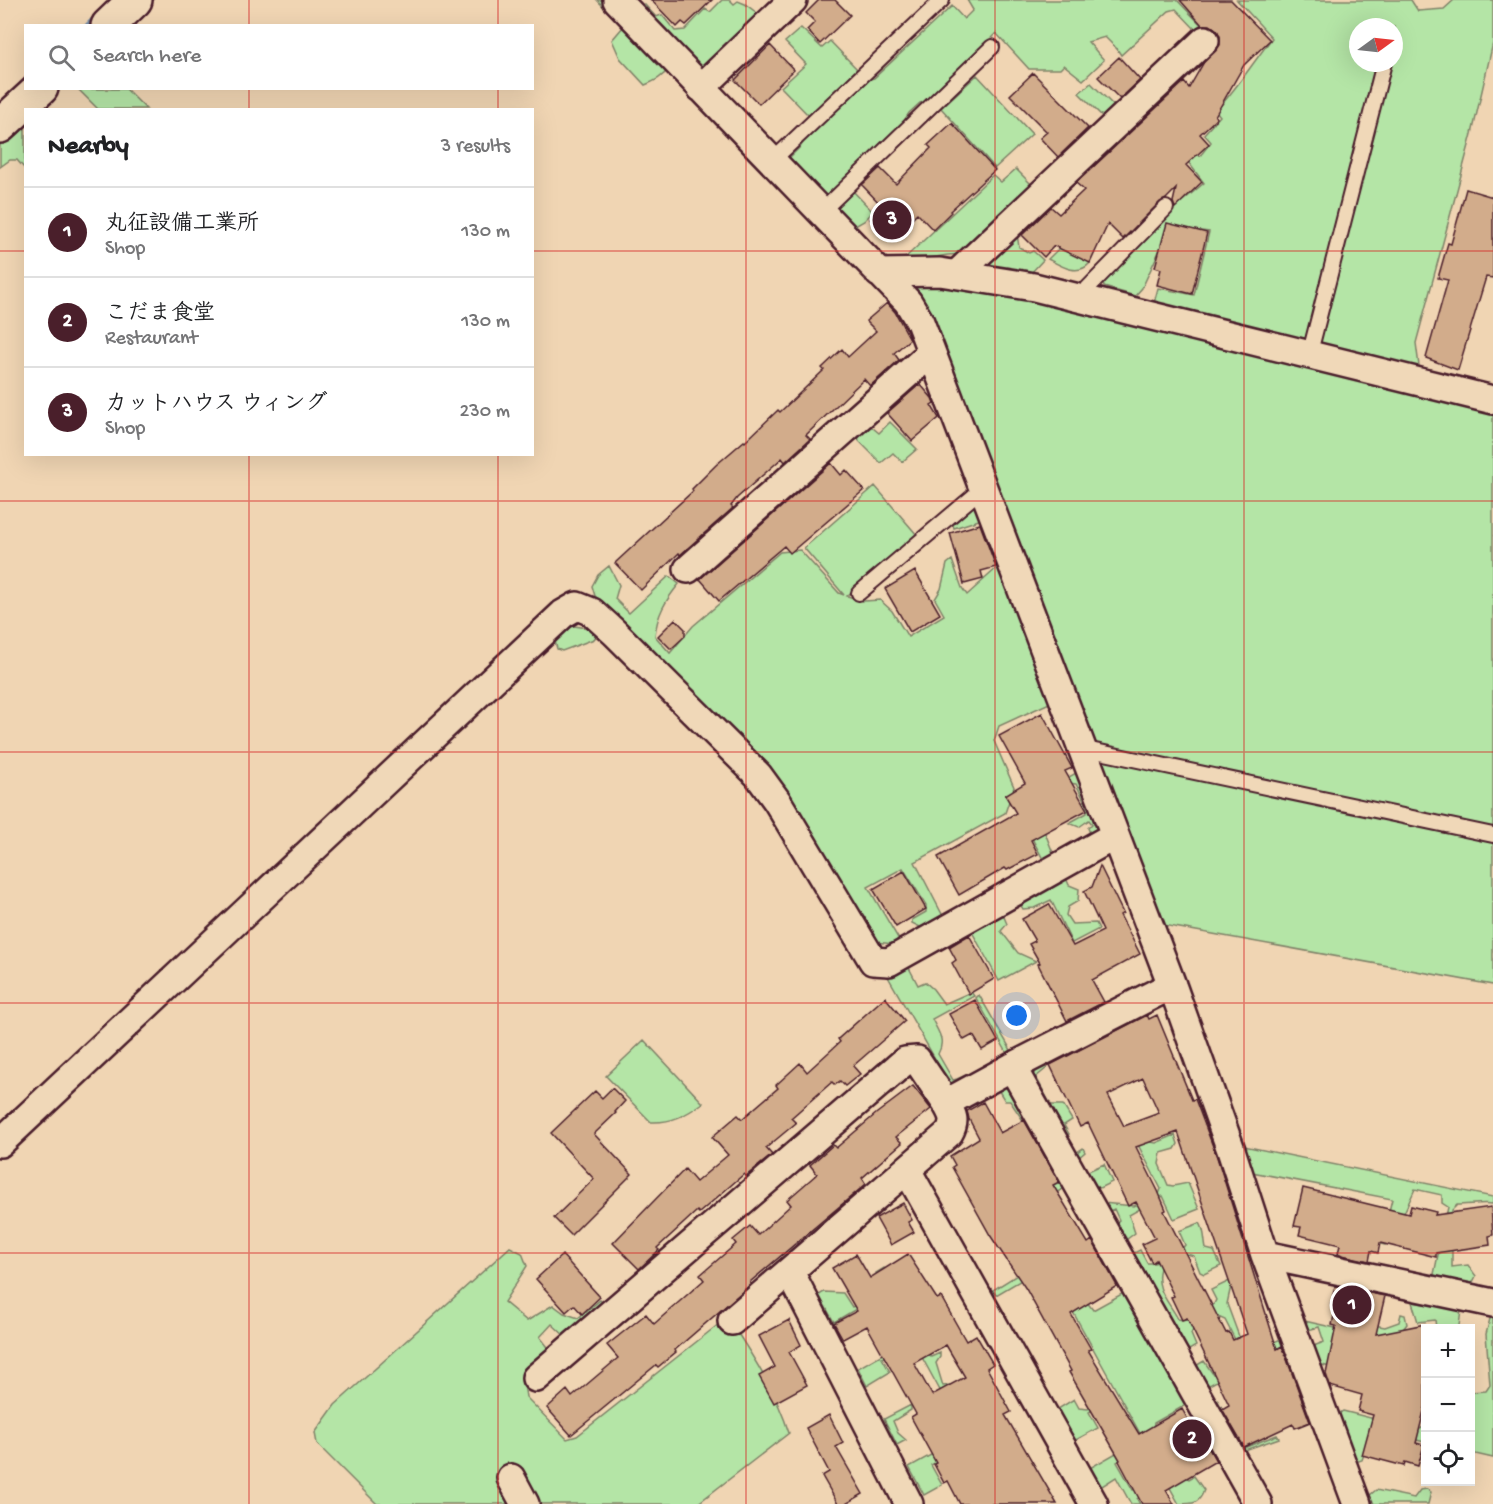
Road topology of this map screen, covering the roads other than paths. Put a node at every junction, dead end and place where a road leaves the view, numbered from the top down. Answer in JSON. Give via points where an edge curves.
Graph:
{"nodes":[{"id":1,"x":135,"y":0,"type":"edge"},
{"id":2,"x":793,"y":0,"type":"edge"},
{"id":3,"x":942,"y":0,"type":"edge"},
{"id":4,"x":620,"y":1,"type":"edge"},
{"id":5,"x":110,"y":24,"type":"edge"},
{"id":6,"x":1205,"y":40,"type":"dead end"},
{"id":7,"x":992,"y":47,"type":"dead end"},
{"id":8,"x":1382,"y":72,"type":"edge"},
{"id":9,"x":701,"y":87,"type":"junction"},
{"id":10,"x":38,"y":90,"type":"edge"},
{"id":11,"x":0,"y":126,"type":"edge"},
{"id":12,"x":772,"y":161,"type":"junction"},
{"id":13,"x":1166,"y":208,"type":"dead end"},
{"id":14,"x":821,"y":212,"type":"junction"},
{"id":15,"x":879,"y":273,"type":"junction"},
{"id":16,"x":957,"y":274,"type":"junction"},
{"id":17,"x":1078,"y":298,"type":"junction"},
{"id":18,"x":931,"y":353,"type":"junction"},
{"id":19,"x":1309,"y":356,"type":"junction"},
{"id":20,"x":1492,"y":397,"type":"edge"},
{"id":21,"x":982,"y":489,"type":"junction"},
{"id":22,"x":688,"y":569,"type":"dead end"},
{"id":23,"x":860,"y":593,"type":"dead end"},
{"id":24,"x":1081,"y":748,"type":"junction"},
{"id":25,"x":1493,"y":835,"type":"edge"},
{"id":26,"x":1114,"y":836,"type":"junction"},
{"id":27,"x":1172,"y":985,"type":"junction"},
{"id":28,"x":1012,"y":1066,"type":"junction"},
{"id":29,"x":946,"y":1104,"type":"junction"},
{"id":30,"x":0,"y":1143,"type":"edge"},
{"id":31,"x":907,"y":1170,"type":"junction"},
{"id":32,"x":1265,"y":1255,"type":"junction"},
{"id":33,"x":790,"y":1272,"type":"junction"},
{"id":34,"x":1493,"y":1303,"type":"edge"},
{"id":35,"x":732,"y":1321,"type":"dead end"},
{"id":36,"x":536,"y":1378,"type":"dead end"},
{"id":37,"x":511,"y":1478,"type":"dead end"},
{"id":38,"x":525,"y":1504,"type":"edge"},
{"id":39,"x":909,"y":1504,"type":"edge"},
{"id":40,"x":1094,"y":1504,"type":"edge"},
{"id":41,"x":1258,"y":1504,"type":"edge"},
{"id":42,"x":1358,"y":1504,"type":"edge"}],
"edges":[{"from":1,"to":5,"type":"street"},
{"from":2,"to":9,"type":"street"},
{"from":3,"to":12,"type":"lane"},
{"from":4,"to":9,"type":"street"},
{"from":6,"to":16,"type":"street"},
{"from":7,"to":14,"type":"lane"},
{"from":8,"to":19,"type":"lane"},
{"from":9,"to":12,"type":"street"},
{"from":10,"to":11,"type":"street"},
{"from":12,"to":14,"type":"street"},
{"from":13,"to":17,"type":"lane"},
{"from":14,"to":15,"type":"street"},
{"from":15,"to":16,"type":"street"},
{"from":15,"to":18,"type":"street","via":[[908,302]]},
{"from":16,"to":17,"type":"street"},
{"from":17,"to":19,"type":"street"},
{"from":18,"to":21,"type":"street"},
{"from":18,"to":22,"type":"street"},
{"from":19,"to":20,"type":"street"},
{"from":21,"to":23,"type":"lane"},
{"from":21,"to":24,"type":"street"},
{"from":24,"to":25,"type":"lane"},
{"from":24,"to":26,"type":"street"},
{"from":26,"to":27,"type":"street"},
{"from":26,"to":30,"type":"street","via":[[888,962],[873,961],[758,775],[614,632],[592,612],[577,606],[555,622]]},
{"from":27,"to":28,"type":"street"},
{"from":27,"to":32,"type":"street"},
{"from":28,"to":29,"type":"street"},
{"from":28,"to":41,"type":"street"},
{"from":29,"to":31,"type":"street","via":[[954,1124],[950,1133]]},
{"from":29,"to":36,"type":"street","via":[[917,1060],[905,1060]]},
{"from":31,"to":33,"type":"street"},
{"from":31,"to":40,"type":"street"},
{"from":32,"to":34,"type":"street"},
{"from":32,"to":42,"type":"street"},
{"from":33,"to":35,"type":"street"},
{"from":33,"to":39,"type":"street"},
{"from":37,"to":38,"type":"street"}]}
